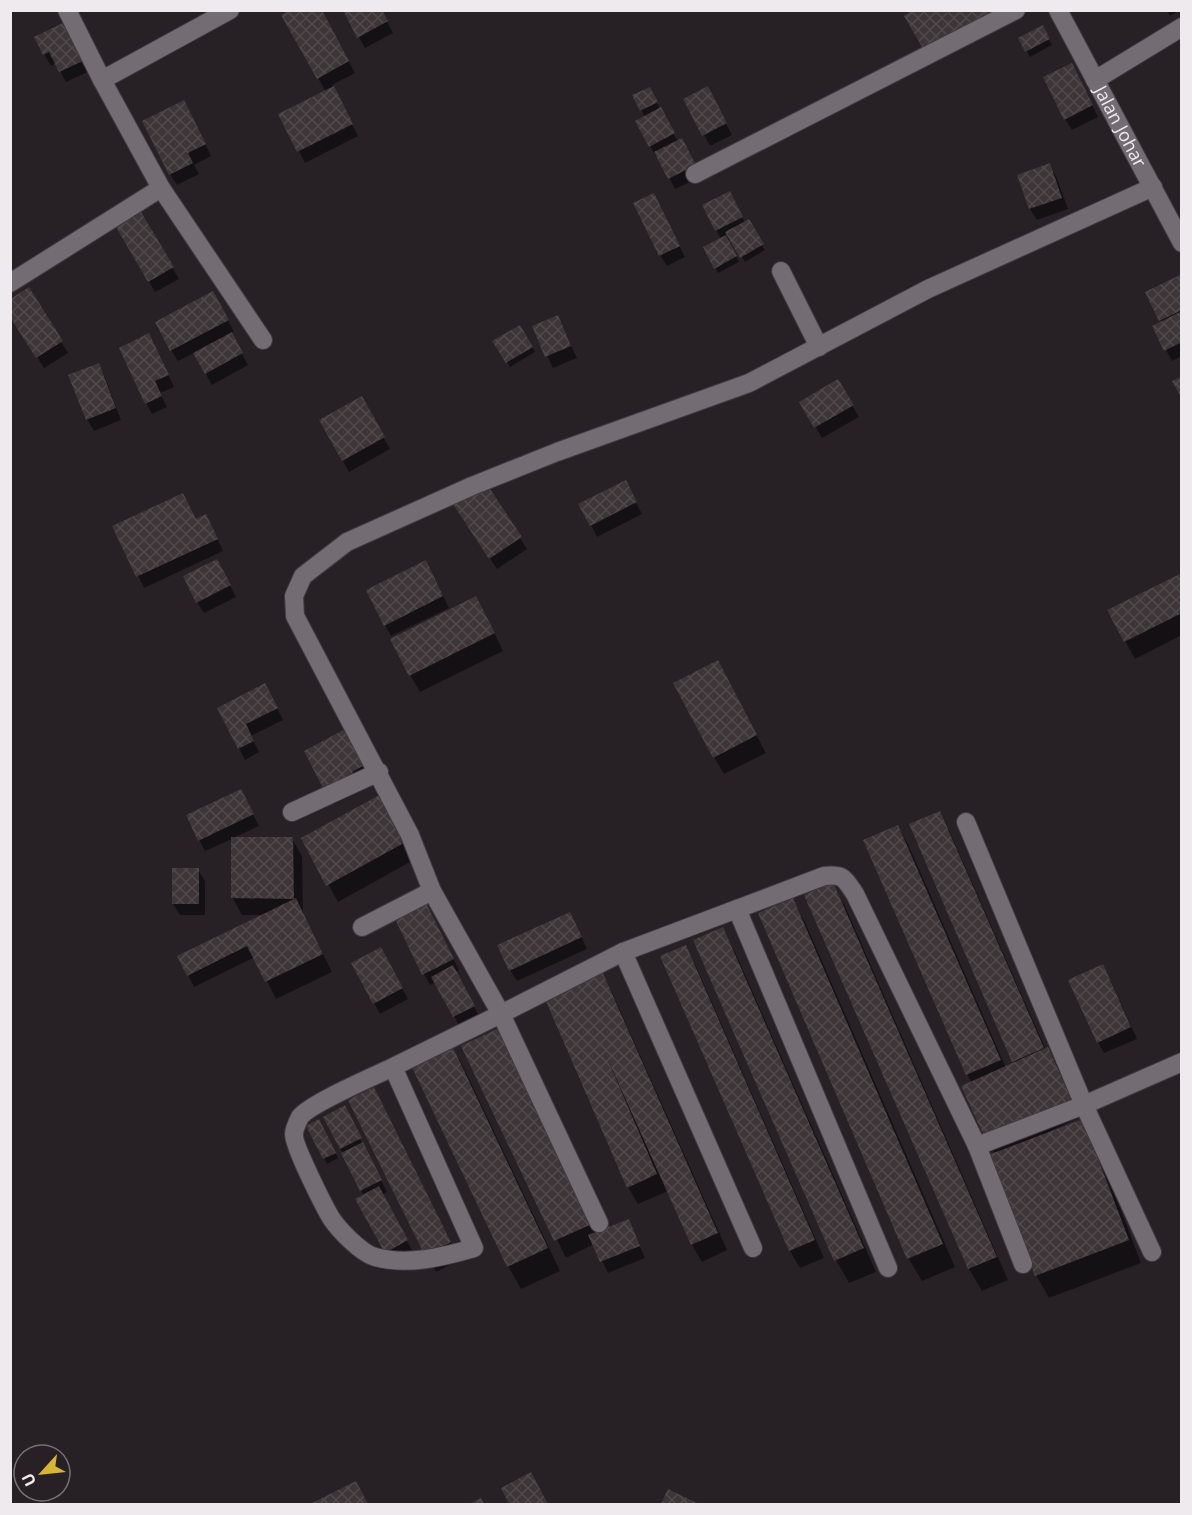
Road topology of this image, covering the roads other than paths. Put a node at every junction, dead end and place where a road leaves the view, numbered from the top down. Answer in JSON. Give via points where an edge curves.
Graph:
{"nodes":[{"id":1,"x":66,"y":10,"type":"edge"},
{"id":2,"x":230,"y":10,"type":"edge"},
{"id":3,"x":1016,"y":10,"type":"edge"},
{"id":4,"x":1058,"y":10,"type":"edge"},
{"id":5,"x":1182,"y":27,"type":"edge"},
{"id":6,"x":102,"y":80,"type":"junction"},
{"id":7,"x":1095,"y":80,"type":"junction"},
{"id":8,"x":695,"y":174,"type":"dead end"},
{"id":9,"x":1153,"y":187,"type":"junction"},
{"id":10,"x":161,"y":188,"type":"junction"},
{"id":11,"x":1179,"y":234,"type":"edge"},
{"id":12,"x":781,"y":271,"type":"dead end"},
{"id":13,"x":10,"y":283,"type":"edge"},
{"id":14,"x":262,"y":340,"type":"dead end"},
{"id":15,"x":819,"y":347,"type":"junction"},
{"id":16,"x":379,"y":772,"type":"junction"},
{"id":17,"x":292,"y":812,"type":"dead end"},
{"id":18,"x":966,"y":822,"type":"dead end"},
{"id":19,"x":432,"y":891,"type":"junction"},
{"id":20,"x":737,"y":909,"type":"junction"},
{"id":21,"x":362,"y":927,"type":"dead end"},
{"id":22,"x":623,"y":952,"type":"junction"},
{"id":23,"x":501,"y":1014,"type":"junction"},
{"id":24,"x":1182,"y":1062,"type":"edge"},
{"id":25,"x":393,"y":1067,"type":"junction"},
{"id":26,"x":1084,"y":1105,"type":"junction"},
{"id":27,"x":976,"y":1146,"type":"junction"},
{"id":28,"x":599,"y":1222,"type":"dead end"},
{"id":29,"x":753,"y":1248,"type":"dead end"},
{"id":30,"x":1152,"y":1252,"type":"dead end"},
{"id":31,"x":1023,"y":1264,"type":"dead end"},
{"id":32,"x":888,"y":1268,"type":"dead end"}],
"edges":[{"from":1,"to":6,"type":"street"},
{"from":2,"to":6,"type":"street"},
{"from":3,"to":8,"type":"street"},
{"from":4,"to":7,"type":"street","name":"Jalan Johar"},
{"from":5,"to":7,"type":"street"},
{"from":6,"to":10,"type":"street"},
{"from":7,"to":9,"type":"street","name":"Jalan Johar"},
{"from":9,"to":11,"type":"street","name":"Jalan Johar"},
{"from":9,"to":15,"type":"street","via":[[928,289]]},
{"from":10,"to":13,"type":"street"},
{"from":10,"to":14,"type":"street"},
{"from":12,"to":15,"type":"street"},
{"from":15,"to":16,"type":"street","via":[[749,383],[472,486],[347,543],[303,576],[294,596],[295,616]]},
{"from":16,"to":17,"type":"street"},
{"from":16,"to":19,"type":"street"},
{"from":18,"to":26,"type":"street"},
{"from":19,"to":21,"type":"street"},
{"from":19,"to":23,"type":"street"},
{"from":20,"to":22,"type":"street"},
{"from":20,"to":27,"type":"street","via":[[824,876],[843,877],[855,894]]},
{"from":20,"to":32,"type":"street"},
{"from":22,"to":23,"type":"street"},
{"from":22,"to":29,"type":"street"},
{"from":23,"to":25,"type":"street"},
{"from":23,"to":28,"type":"street"},
{"from":24,"to":26,"type":"street"},
{"from":25,"to":25,"type":"street","via":[[299,1118],[294,1135],[299,1152],[331,1218],[350,1240],[374,1256],[439,1258],[474,1248]]},
{"from":26,"to":27,"type":"street"},
{"from":26,"to":30,"type":"street"},
{"from":27,"to":31,"type":"street"}]}
